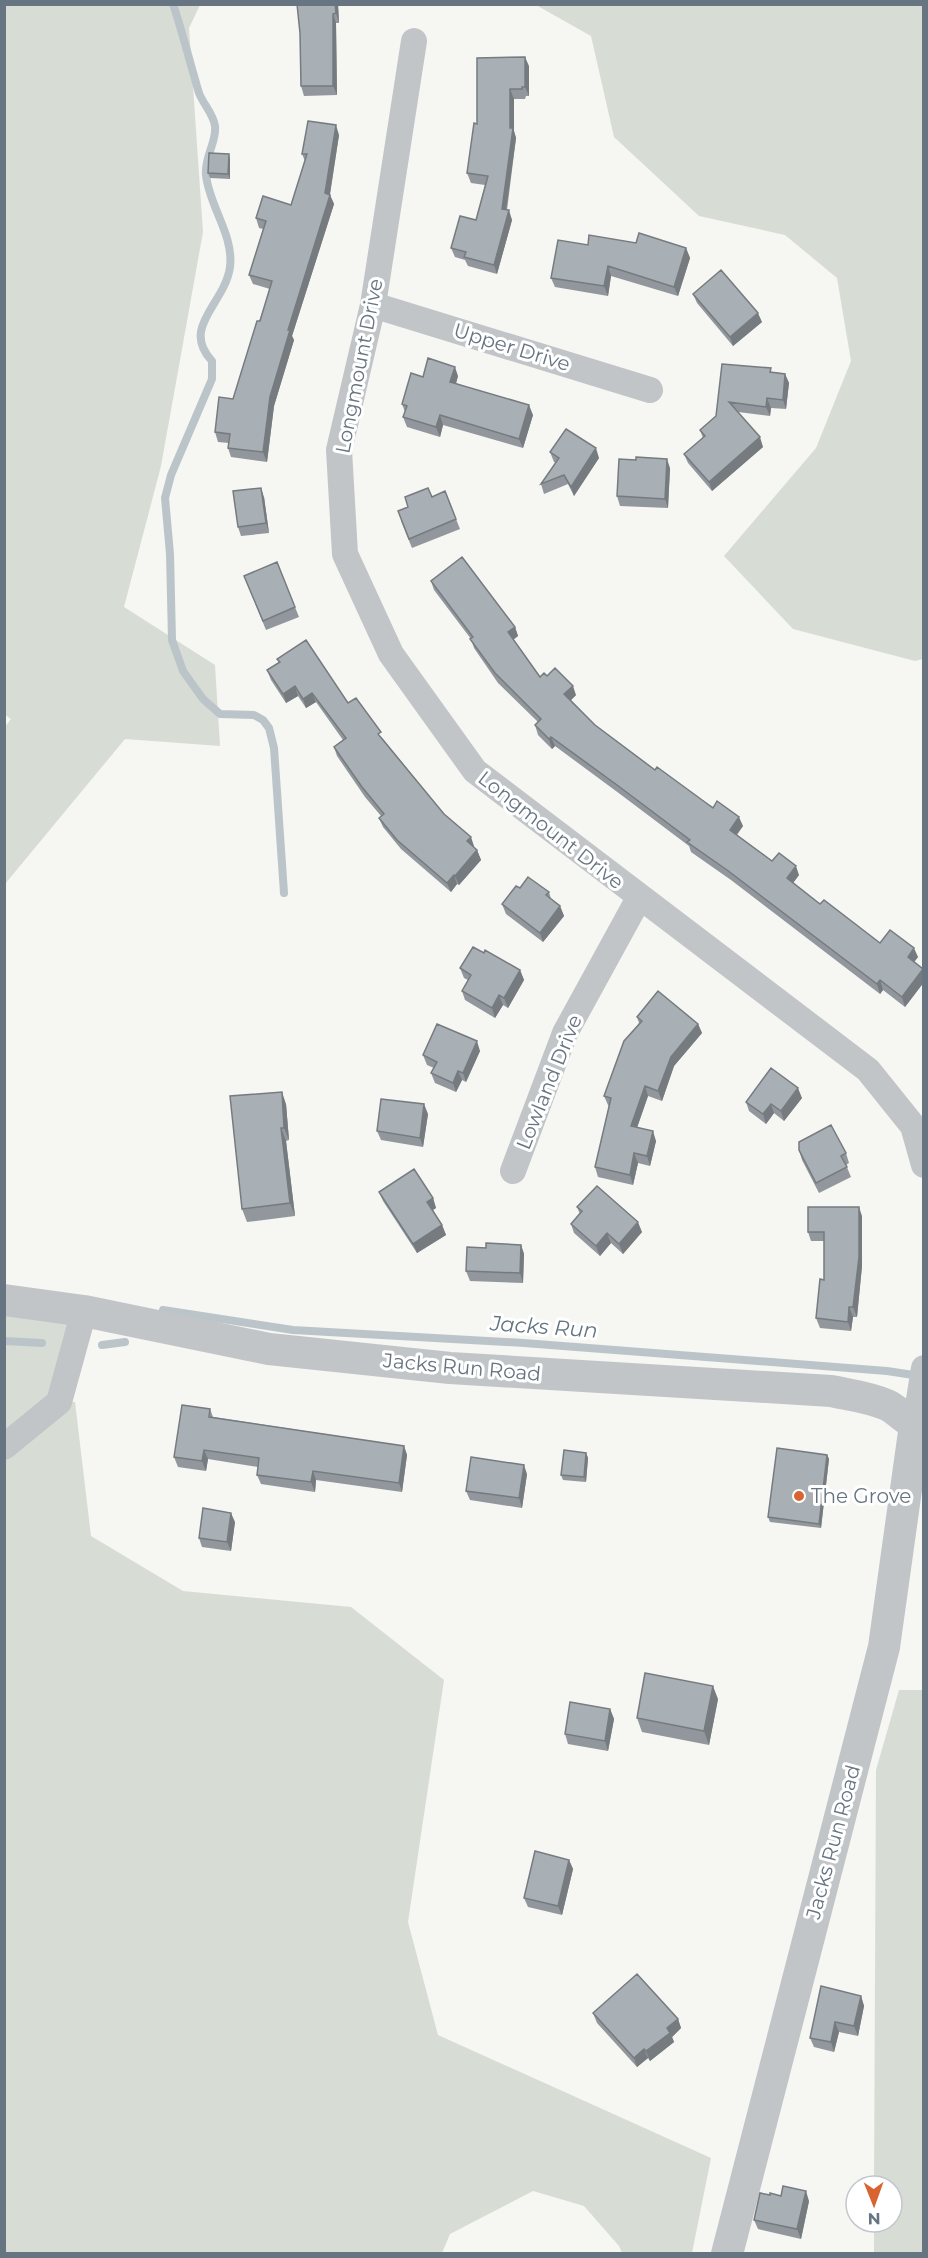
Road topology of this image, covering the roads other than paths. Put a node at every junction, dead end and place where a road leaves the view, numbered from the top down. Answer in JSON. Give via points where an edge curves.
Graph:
{"nodes":[{"id":1,"x":414,"y":41,"type":"dead end"},
{"id":2,"x":373,"y":305,"type":"junction"},
{"id":3,"x":650,"y":390,"type":"dead end"},
{"id":4,"x":639,"y":898,"type":"junction"},
{"id":5,"x":924,"y":1165,"type":"edge"},
{"id":6,"x":513,"y":1172,"type":"dead end"},
{"id":7,"x":4,"y":1300,"type":"edge"},
{"id":8,"x":84,"y":1311,"type":"junction"},
{"id":9,"x":922,"y":1379,"type":"edge"},
{"id":10,"x":919,"y":1425,"type":"edge"},
{"id":11,"x":4,"y":1447,"type":"edge"},
{"id":12,"x":727,"y":2253,"type":"edge"}],
"edges":[{"from":1,"to":2,"type":"street","name":"Longmount Drive"},
{"from":2,"to":3,"type":"street","name":"Upper Drive"},
{"from":2,"to":4,"type":"street","name":"Longmount Drive","via":[[339,450],[345,554],[392,654],[475,771]]},
{"from":4,"to":5,"type":"street","name":"Longmount Drive","via":[[868,1070],[913,1125]]},
{"from":4,"to":6,"type":"street","name":"Lowland Drive","via":[[565,1033]]},
{"from":7,"to":8,"type":"street","name":"Jacks Run Road"},
{"from":8,"to":10,"type":"street","name":"Jacks Run Road","via":[[269,1349],[450,1368],[831,1391],[889,1406]]},
{"from":8,"to":11,"type":"street","via":[[59,1402]]},
{"from":9,"to":10,"type":"street"},
{"from":10,"to":12,"type":"street","name":"Jacks Run Road","via":[[884,1647]]}]}
